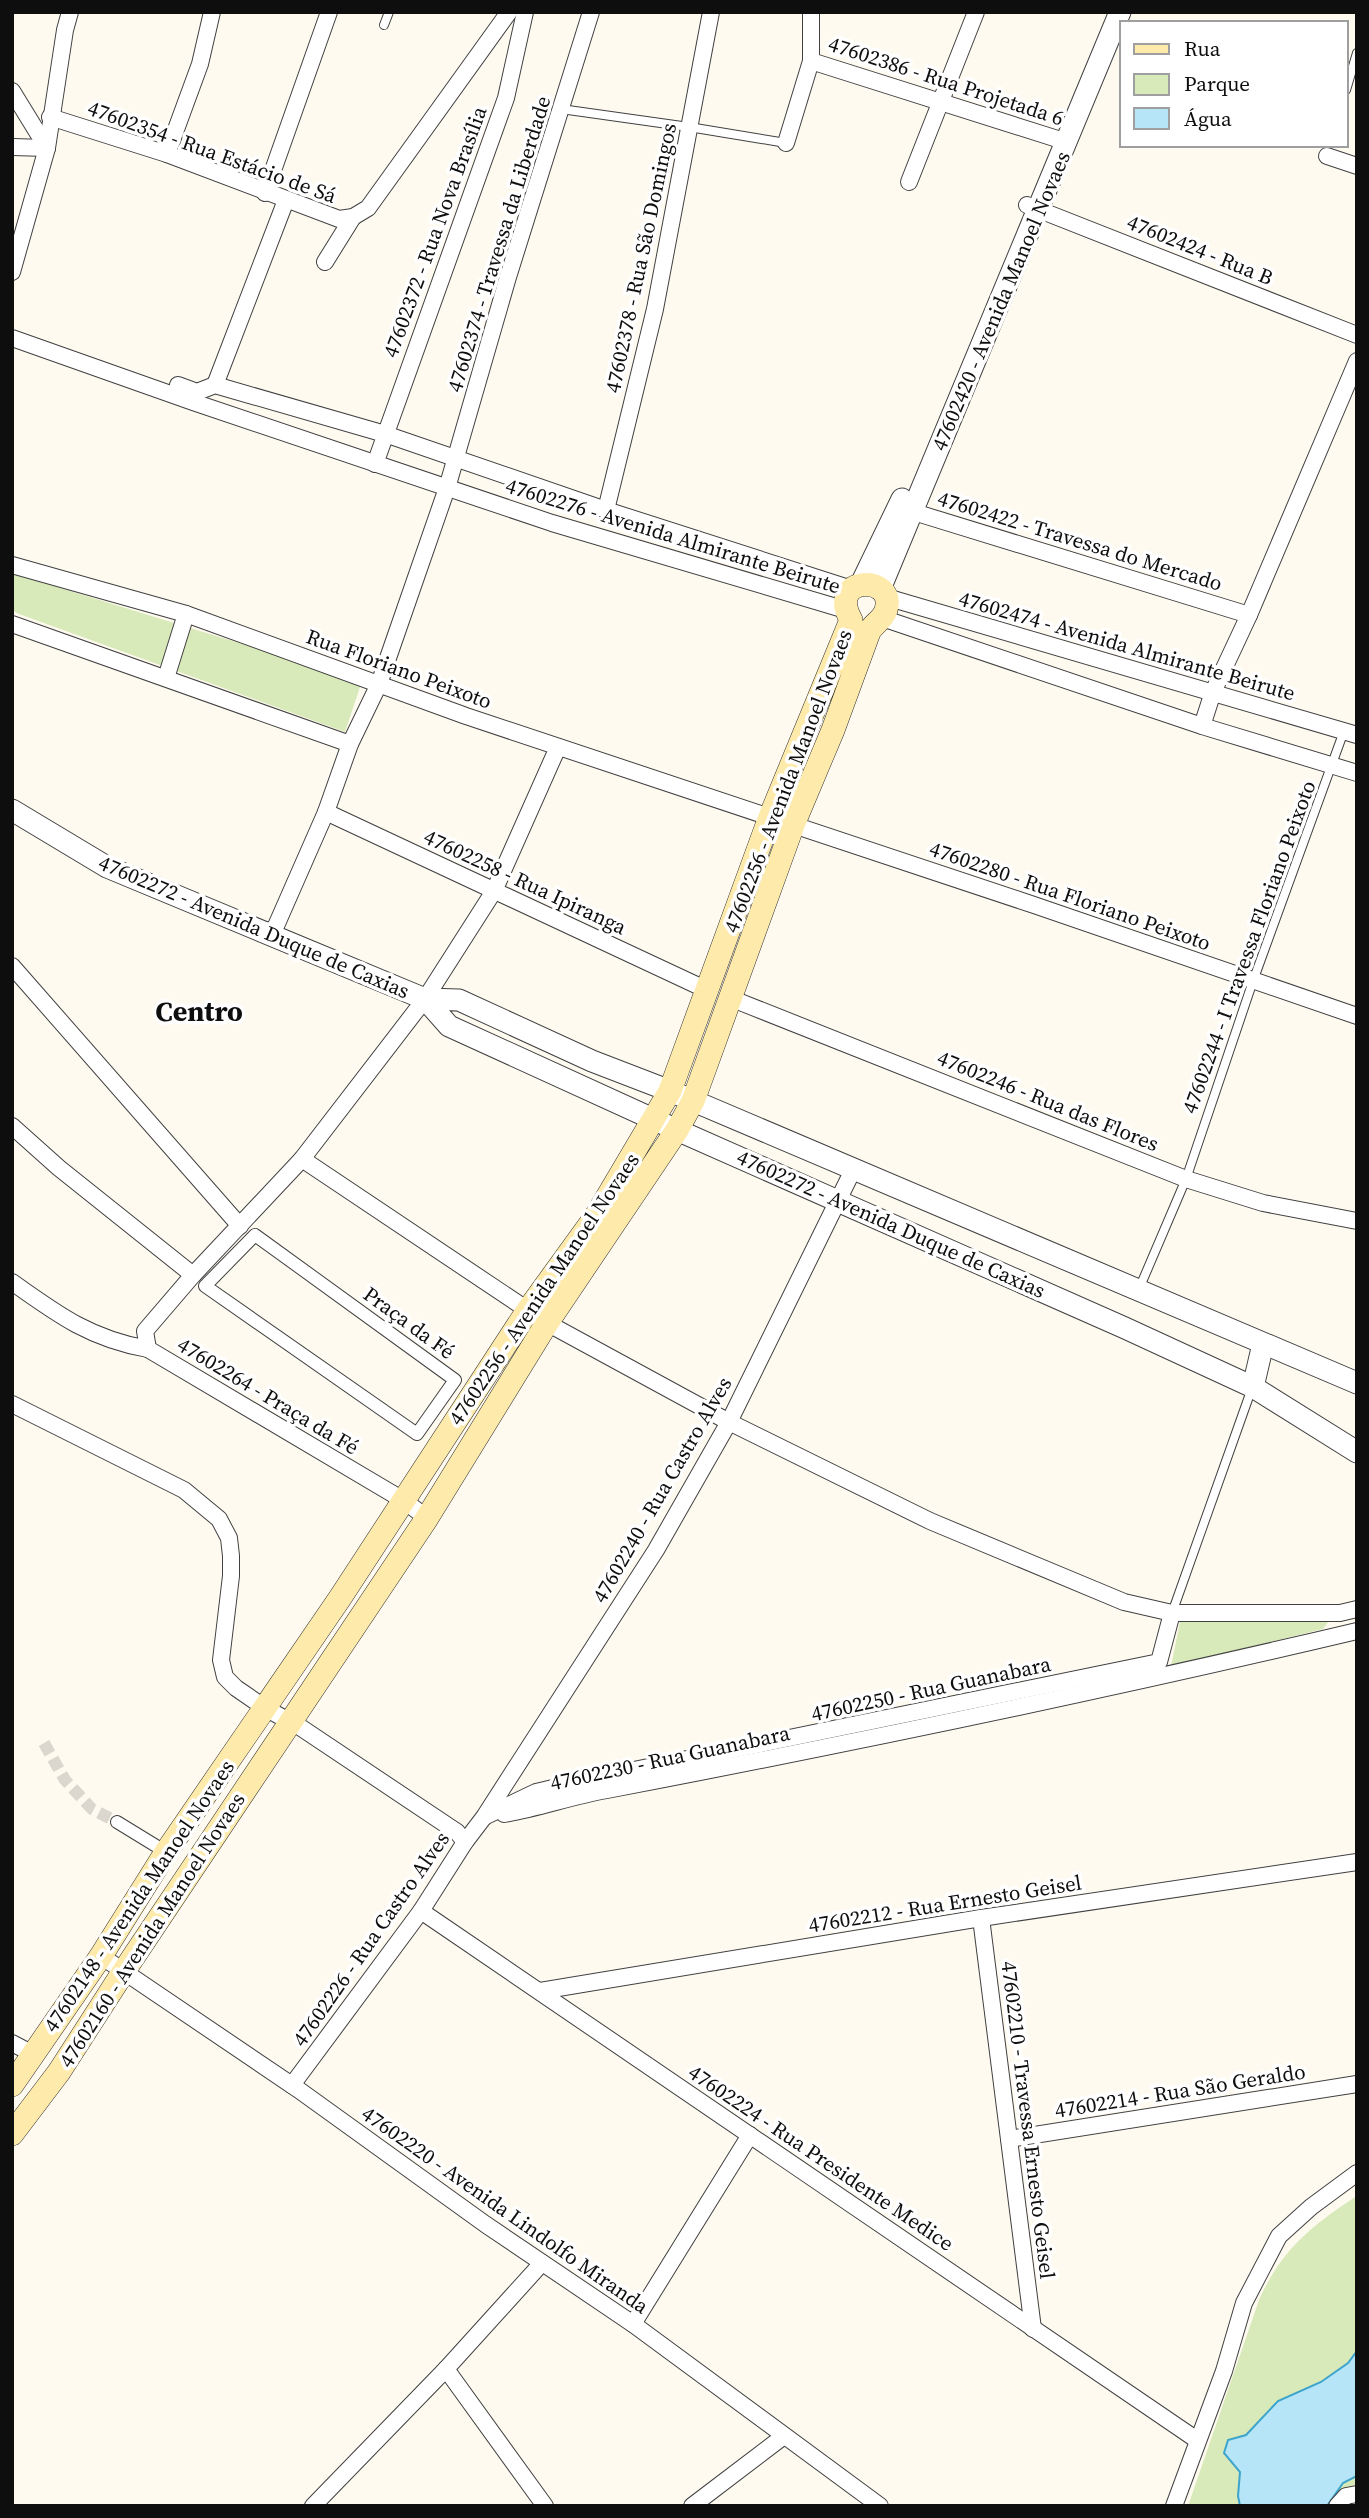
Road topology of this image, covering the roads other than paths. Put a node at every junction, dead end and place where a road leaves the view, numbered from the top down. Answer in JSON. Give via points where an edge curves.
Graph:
{"nodes":[{"id":1,"x":70,"y":12,"type":"edge"},
{"id":2,"x":212,"y":12,"type":"edge"},
{"id":3,"x":328,"y":12,"type":"edge"},
{"id":4,"x":389,"y":12,"type":"edge"},
{"id":5,"x":509,"y":12,"type":"edge"},
{"id":6,"x":525,"y":12,"type":"edge"},
{"id":7,"x":591,"y":12,"type":"edge"},
{"id":8,"x":711,"y":12,"type":"edge"},
{"id":9,"x":811,"y":12,"type":"edge"},
{"id":10,"x":976,"y":12,"type":"edge"},
{"id":11,"x":1105,"y":12,"type":"edge"},
{"id":12,"x":1120,"y":12,"type":"edge"},
{"id":13,"x":384,"y":25,"type":"dead end"},
{"id":14,"x":1357,"y":53,"type":"edge"},
{"id":15,"x":811,"y":61,"type":"junction"},
{"id":16,"x":1348,"y":83,"type":"edge"},
{"id":17,"x":12,"y":91,"type":"edge"},
{"id":18,"x":941,"y":103,"type":"junction"},
{"id":19,"x":561,"y":109,"type":"junction"},
{"id":20,"x":50,"y":117,"type":"junction"},
{"id":21,"x":689,"y":127,"type":"junction"},
{"id":22,"x":1060,"y":140,"type":"junction"},
{"id":23,"x":786,"y":144,"type":"joint"},
{"id":24,"x":12,"y":148,"type":"edge"},
{"id":25,"x":47,"y":148,"type":"junction"},
{"id":26,"x":1328,"y":151,"type":"edge"},
{"id":27,"x":167,"y":154,"type":"junction"},
{"id":28,"x":1357,"y":166,"type":"edge"},
{"id":29,"x":909,"y":182,"type":"dead end"},
{"id":30,"x":265,"y":192,"type":"junction"},
{"id":31,"x":286,"y":200,"type":"junction"},
{"id":32,"x":1034,"y":206,"type":"junction"},
{"id":33,"x":353,"y":218,"type":"junction"},
{"id":34,"x":325,"y":262,"type":"dead end"},
{"id":35,"x":12,"y":272,"type":"edge"},
{"id":36,"x":12,"y":328,"type":"edge"},
{"id":37,"x":1357,"y":335,"type":"edge"},
{"id":38,"x":12,"y":338,"type":"edge"},
{"id":39,"x":1357,"y":361,"type":"edge"},
{"id":40,"x":215,"y":385,"type":"junction"},
{"id":41,"x":195,"y":397,"type":"junction"},
{"id":42,"x":385,"y":434,"type":"junction"},
{"id":43,"x":457,"y":458,"type":"junction"},
{"id":44,"x":375,"y":464,"type":"junction"},
{"id":45,"x":447,"y":488,"type":"junction"},
{"id":46,"x":905,"y":509,"type":"junction"},
{"id":47,"x":606,"y":510,"type":"junction"},
{"id":48,"x":12,"y":565,"type":"edge"},
{"id":49,"x":866,"y":604,"type":"junction"},
{"id":50,"x":186,"y":614,"type":"junction"},
{"id":51,"x":1249,"y":615,"type":"junction"},
{"id":52,"x":12,"y":624,"type":"edge"},
{"id":53,"x":166,"y":678,"type":"junction"},
{"id":54,"x":379,"y":684,"type":"junction"},
{"id":55,"x":1213,"y":692,"type":"junction"},
{"id":56,"x":810,"y":722,"type":"junction"},
{"id":57,"x":1202,"y":726,"type":"junction"},
{"id":58,"x":833,"y":730,"type":"junction"},
{"id":59,"x":1351,"y":733,"type":"edge"},
{"id":60,"x":351,"y":744,"type":"junction"},
{"id":61,"x":558,"y":747,"type":"junction"},
{"id":62,"x":1333,"y":766,"type":"junction"},
{"id":63,"x":1357,"y":773,"type":"edge"},
{"id":64,"x":12,"y":810,"type":"edge"},
{"id":65,"x":326,"y":812,"type":"junction"},
{"id":66,"x":770,"y":817,"type":"junction"},
{"id":67,"x":793,"y":825,"type":"junction"},
{"id":68,"x":494,"y":891,"type":"junction"},
{"id":69,"x":272,"y":935,"type":"junction"},
{"id":70,"x":12,"y":966,"type":"edge"},
{"id":71,"x":1253,"y":981,"type":"junction"},
{"id":72,"x":707,"y":990,"type":"junction"},
{"id":73,"x":730,"y":998,"type":"junction"},
{"id":74,"x":425,"y":999,"type":"junction"},
{"id":75,"x":1357,"y":1016,"type":"edge"},
{"id":76,"x":670,"y":1091,"type":"junction"},
{"id":77,"x":693,"y":1101,"type":"junction"},
{"id":78,"x":654,"y":1120,"type":"junction"},
{"id":79,"x":12,"y":1126,"type":"edge"},
{"id":80,"x":677,"y":1130,"type":"junction"},
{"id":81,"x":302,"y":1159,"type":"junction"},
{"id":82,"x":853,"y":1170,"type":"junction"},
{"id":83,"x":1186,"y":1179,"type":"junction"},
{"id":84,"x":838,"y":1200,"type":"junction"},
{"id":85,"x":1357,"y":1221,"type":"edge"},
{"id":86,"x":240,"y":1226,"type":"junction"},
{"id":87,"x":193,"y":1275,"type":"junction"},
{"id":88,"x":212,"y":1278,"type":"joint"},
{"id":89,"x":12,"y":1282,"type":"edge"},
{"id":90,"x":1138,"y":1292,"type":"junction"},
{"id":91,"x":538,"y":1317,"type":"junction"},
{"id":92,"x":1263,"y":1344,"type":"junction"},
{"id":93,"x":148,"y":1349,"type":"junction"},
{"id":94,"x":1357,"y":1382,"type":"edge"},
{"id":95,"x":1253,"y":1387,"type":"junction"},
{"id":96,"x":12,"y":1404,"type":"edge"},
{"id":97,"x":729,"y":1422,"type":"junction"},
{"id":98,"x":1357,"y":1452,"type":"edge"},
{"id":99,"x":403,"y":1500,"type":"junction"},
{"id":100,"x":427,"y":1518,"type":"junction"},
{"id":101,"x":1357,"y":1609,"type":"edge"},
{"id":102,"x":1172,"y":1613,"type":"junction"},
{"id":103,"x":1357,"y":1631,"type":"edge"},
{"id":104,"x":1159,"y":1670,"type":"junction"},
{"id":105,"x":265,"y":1708,"type":"junction"},
{"id":106,"x":289,"y":1723,"type":"junction"},
{"id":107,"x":484,"y":1817,"type":"junction"},
{"id":108,"x":117,"y":1822,"type":"tunnel mouth"},
{"id":109,"x":465,"y":1842,"type":"junction"},
{"id":110,"x":166,"y":1852,"type":"junction"},
{"id":111,"x":1357,"y":1862,"type":"edge"},
{"id":112,"x":421,"y":1911,"type":"junction"},
{"id":113,"x":981,"y":1917,"type":"junction"},
{"id":114,"x":101,"y":1956,"type":"junction"},
{"id":115,"x":124,"y":1971,"type":"junction"},
{"id":116,"x":540,"y":1991,"type":"junction"},
{"id":117,"x":12,"y":2043,"type":"edge"},
{"id":118,"x":33,"y":2054,"type":"junction"},
{"id":119,"x":1357,"y":2084,"type":"edge"},
{"id":120,"x":12,"y":2085,"type":"edge"},
{"id":121,"x":292,"y":2085,"type":"junction"},
{"id":122,"x":12,"y":2134,"type":"edge"},
{"id":123,"x":750,"y":2136,"type":"junction"},
{"id":124,"x":1009,"y":2139,"type":"junction"},
{"id":125,"x":1357,"y":2173,"type":"edge"},
{"id":126,"x":542,"y":2263,"type":"junction"},
{"id":127,"x":633,"y":2324,"type":"junction"},
{"id":128,"x":1033,"y":2329,"type":"junction"},
{"id":129,"x":446,"y":2369,"type":"junction"},
{"id":130,"x":784,"y":2436,"type":"junction"},
{"id":131,"x":1197,"y":2440,"type":"junction"},
{"id":132,"x":1357,"y":2494,"type":"edge"},
{"id":133,"x":313,"y":2506,"type":"edge"},
{"id":134,"x":545,"y":2506,"type":"edge"},
{"id":135,"x":692,"y":2506,"type":"edge"},
{"id":136,"x":880,"y":2506,"type":"edge"},
{"id":137,"x":1174,"y":2506,"type":"edge"},
{"id":138,"x":1337,"y":2506,"type":"edge"}],
"edges":[{"from":1,"to":20,"type":"street"},
{"from":2,"to":27,"type":"street","via":[[200,64]]},
{"from":3,"to":30,"type":"street"},
{"from":4,"to":13,"type":"lane"},
{"from":5,"to":33,"type":"street","name":"47602354 - Rua Estácio de Sá","via":[[368,208]]},
{"from":6,"to":42,"type":"street","name":"47602372 - Rua Nova Brasília","via":[[506,98]]},
{"from":7,"to":19,"type":"street","name":"47602374 - Travessa da Liberdade"},
{"from":8,"to":21,"type":"street","name":"47602378 - Rua São Domingos"},
{"from":9,"to":15,"type":"street"},
{"from":10,"to":18,"type":"street"},
{"from":11,"to":22,"type":"street"},
{"from":12,"to":22,"type":"street","name":"47602420 - Avenida Manoel Novaes"},
{"from":14,"to":16,"type":"lane"},
{"from":15,"to":18,"type":"street","name":"47602386 - Rua Projetada 6"},
{"from":15,"to":23,"type":"street"},
{"from":17,"to":25,"type":"street"},
{"from":18,"to":22,"type":"street","name":"47602386 - Rua Projetada 6"},
{"from":18,"to":29,"type":"street"},
{"from":19,"to":21,"type":"lane"},
{"from":19,"to":43,"type":"street","name":"47602374 - Travessa da Liberdade"},
{"from":20,"to":25,"type":"street"},
{"from":20,"to":27,"type":"street","name":"47602354 - Rua Estácio de Sá"},
{"from":21,"to":23,"type":"lane"},
{"from":21,"to":47,"type":"street","name":"47602378 - Rua São Domingos","via":[[655,309]]},
{"from":22,"to":32,"type":"street","name":"47602420 - Avenida Manoel Novaes"},
{"from":24,"to":25,"type":"street"},
{"from":25,"to":35,"type":"street"},
{"from":26,"to":28,"type":"street"},
{"from":27,"to":30,"type":"street","name":"47602354 - Rua Estácio de Sá"},
{"from":30,"to":31,"type":"street","name":"47602354 - Rua Estácio de Sá"},
{"from":31,"to":33,"type":"street","name":"47602354 - Rua Estácio de Sá","via":[[339,219]]},
{"from":31,"to":40,"type":"street"},
{"from":32,"to":37,"type":"street","name":"47602424 - Rua B"},
{"from":32,"to":46,"type":"street","name":"47602420 - Avenida Manoel Novaes"},
{"from":33,"to":34,"type":"street"},
{"from":36,"to":41,"type":"street"},
{"from":38,"to":41,"type":"street","name":"47602276 - Avenida Almirante Beirute"},
{"from":39,"to":51,"type":"street"},
{"from":40,"to":41,"type":"street"},
{"from":40,"to":42,"type":"street"},
{"from":41,"to":44,"type":"street","name":"47602276 - Avenida Almirante Beirute"},
{"from":42,"to":43,"type":"street"},
{"from":42,"to":44,"type":"street","name":"47602372 - Rua Nova Brasília"},
{"from":43,"to":45,"type":"street","name":"47602374 - Travessa da Liberdade"},
{"from":43,"to":47,"type":"street"},
{"from":44,"to":45,"type":"street","name":"47602276 - Avenida Almirante Beirute"},
{"from":45,"to":49,"type":"street","name":"47602276 - Avenida Almirante Beirute","via":[[552,523]]},
{"from":45,"to":54,"type":"street","name":"47602374 - Travessa da Liberdade"},
{"from":46,"to":49,"type":"street","name":"47602420 - Avenida Manoel Novaes"},
{"from":46,"to":51,"type":"street","name":"47602422 - Travessa do Mercado"},
{"from":47,"to":49,"type":"street"},
{"from":48,"to":50,"type":"street","name":"Rua Floriano Peixoto"},
{"from":49,"to":55,"type":"street","name":"47602474 - Avenida Almirante Beirute"},
{"from":49,"to":56,"type":"main road","name":"47602256 - Avenida Manoel Novaes"},
{"from":49,"to":57,"type":"street","name":"47602276 - Avenida Almirante Beirute"},
{"from":49,"to":58,"type":"main road","name":"47602256 - Avenida Manoel Novaes"},
{"from":50,"to":53,"type":"street"},
{"from":50,"to":54,"type":"street","name":"Rua Floriano Peixoto"},
{"from":51,"to":55,"type":"street"},
{"from":52,"to":53,"type":"street"},
{"from":53,"to":60,"type":"street"},
{"from":54,"to":60,"type":"street","name":"47602374 - Travessa da Liberdade"},
{"from":54,"to":61,"type":"street","name":"Rua Floriano Peixoto"},
{"from":55,"to":57,"type":"street"},
{"from":55,"to":59,"type":"street","name":"47602474 - Avenida Almirante Beirute"},
{"from":56,"to":58,"type":"street"},
{"from":56,"to":66,"type":"main road","name":"47602256 - Avenida Manoel Novaes"},
{"from":57,"to":62,"type":"street","name":"47602276 - Avenida Almirante Beirute"},
{"from":58,"to":67,"type":"main road","name":"47602256 - Avenida Manoel Novaes"},
{"from":59,"to":62,"type":"lane","name":"47602244 - I Travessa Floriano Peixoto"},
{"from":60,"to":65,"type":"street","name":"47602374 - Travessa da Liberdade"},
{"from":61,"to":66,"type":"street","name":"Rua Floriano Peixoto"},
{"from":61,"to":68,"type":"street","name":"47602264 - Praça da Fé"},
{"from":62,"to":63,"type":"street","name":"47602276 - Avenida Almirante Beirute"},
{"from":62,"to":71,"type":"lane","name":"47602244 - I Travessa Floriano Peixoto"},
{"from":64,"to":69,"type":"street","name":"47602272 - Avenida Duque de Caxias","via":[[107,867]]},
{"from":65,"to":68,"type":"street","name":"47602258 - Rua Ipiranga"},
{"from":65,"to":69,"type":"street","name":"47602374 - Travessa da Liberdade"},
{"from":66,"to":67,"type":"street","name":"47602280 - Rua Floriano Peixoto"},
{"from":66,"to":72,"type":"main road","name":"47602256 - Avenida Manoel Novaes"},
{"from":67,"to":71,"type":"street","name":"47602280 - Rua Floriano Peixoto"},
{"from":67,"to":73,"type":"main road","name":"47602256 - Avenida Manoel Novaes"},
{"from":68,"to":72,"type":"street","name":"47602258 - Rua Ipiranga"},
{"from":68,"to":74,"type":"street","name":"47602264 - Praça da Fé"},
{"from":69,"to":74,"type":"street","name":"47602272 - Avenida Duque de Caxias"},
{"from":70,"to":86,"type":"street"},
{"from":71,"to":75,"type":"street","name":"47602280 - Rua Floriano Peixoto"},
{"from":71,"to":83,"type":"lane","name":"47602244 - I Travessa Floriano Peixoto"},
{"from":72,"to":76,"type":"main road","name":"47602256 - Avenida Manoel Novaes"},
{"from":73,"to":77,"type":"main road","name":"47602256 - Avenida Manoel Novaes"},
{"from":73,"to":83,"type":"street","name":"47602246 - Rua das Flores"},
{"from":74,"to":76,"type":"street","name":"47602272 - Avenida Duque de Caxias","via":[[458,1000]]},
{"from":74,"to":78,"type":"street","name":"47602272 - Avenida Duque de Caxias","via":[[449,1026]]},
{"from":74,"to":81,"type":"street","name":"47602264 - Praça da Fé"},
{"from":76,"to":77,"type":"street","name":"47602272 - Avenida Duque de Caxias"},
{"from":76,"to":78,"type":"main road","name":"47602256 - Avenida Manoel Novaes"},
{"from":77,"to":80,"type":"main road","name":"47602256 - Avenida Manoel Novaes"},
{"from":77,"to":82,"type":"street","name":"47602272 - Avenida Duque de Caxias"},
{"from":78,"to":80,"type":"street","name":"47602272 - Avenida Duque de Caxias"},
{"from":78,"to":91,"type":"main road","name":"47602256 - Avenida Manoel Novaes"},
{"from":79,"to":87,"type":"street"},
{"from":80,"to":84,"type":"street","name":"47602272 - Avenida Duque de Caxias"},
{"from":80,"to":91,"type":"main road","name":"47602256 - Avenida Manoel Novaes"},
{"from":81,"to":86,"type":"street","name":"47602264 - Praça da Fé"},
{"from":81,"to":91,"type":"street"},
{"from":82,"to":84,"type":"street","name":"47602240 - Rua Castro Alves"},
{"from":82,"to":90,"type":"street","name":"47602272 - Avenida Duque de Caxias"},
{"from":83,"to":85,"type":"street","name":"47602246 - Rua das Flores","via":[[1263,1203]]},
{"from":83,"to":90,"type":"lane","name":"47602244 - I Travessa Floriano Peixoto"},
{"from":84,"to":95,"type":"street","name":"47602272 - Avenida Duque de Caxias"},
{"from":84,"to":97,"type":"street","name":"47602240 - Rua Castro Alves"},
{"from":86,"to":87,"type":"street","name":"47602264 - Praça da Fé"},
{"from":87,"to":93,"type":"street","name":"47602264 - Praça da Fé","via":[[145,1331]]},
{"from":88,"to":88,"type":"street","name":"Praça da Fé","via":[[255,1235],[455,1380],[417,1434],[205,1286]]},
{"from":89,"to":93,"type":"street","via":[[96,1336]]},
{"from":90,"to":92,"type":"street","name":"47602272 - Avenida Duque de Caxias"},
{"from":91,"to":97,"type":"street"},
{"from":91,"to":99,"type":"main road","name":"47602256 - Avenida Manoel Novaes"},
{"from":91,"to":100,"type":"main road","name":"47602256 - Avenida Manoel Novaes"},
{"from":92,"to":94,"type":"street","name":"47602272 - Avenida Duque de Caxias"},
{"from":92,"to":95,"type":"street"},
{"from":93,"to":99,"type":"street","name":"47602264 - Praça da Fé"},
{"from":95,"to":98,"type":"street","name":"47602272 - Avenida Duque de Caxias"},
{"from":95,"to":102,"type":"lane"},
{"from":96,"to":105,"type":"street","via":[[184,1490],[219,1518],[229,1538],[231,1556],[221,1660],[225,1677]]},
{"from":97,"to":102,"type":"street","via":[[942,1526],[1124,1602]]},
{"from":97,"to":107,"type":"street","name":"47602240 - Rua Castro Alves","via":[[656,1550]]},
{"from":99,"to":100,"type":"street","name":"47602264 - Praça da Fé"},
{"from":99,"to":105,"type":"main road","name":"47602256 - Avenida Manoel Novaes"},
{"from":100,"to":106,"type":"main road","name":"47602256 - Avenida Manoel Novaes"},
{"from":101,"to":102,"type":"street","via":[[1340,1613]]},
{"from":102,"to":104,"type":"street"},
{"from":103,"to":104,"type":"street","name":"47602230 - Rua Guanabara"},
{"from":104,"to":107,"type":"street","name":"47602230 - Rua Guanabara","via":[[874,1739]]},
{"from":105,"to":106,"type":"street"},
{"from":105,"to":110,"type":"main road","name":"47602148 - Avenida Manoel Novaes"},
{"from":106,"to":109,"type":"street"},
{"from":106,"to":115,"type":"main road","name":"47602160 - Avenida Manoel Novaes"},
{"from":107,"to":109,"type":"street","name":"47602226 - Rua Castro Alves"},
{"from":108,"to":110,"type":"street"},
{"from":109,"to":112,"type":"street","name":"47602226 - Rua Castro Alves"},
{"from":110,"to":114,"type":"main road","name":"47602148 - Avenida Manoel Novaes"},
{"from":111,"to":113,"type":"street","name":"47602212 - Rua Ernesto Geisel"},
{"from":112,"to":116,"type":"street","name":"47602224 - Rua Presidente Medice"},
{"from":112,"to":121,"type":"street","name":"47602226 - Rua Castro Alves"},
{"from":113,"to":116,"type":"street","name":"47602212 - Rua Ernesto Geisel"},
{"from":113,"to":124,"type":"street","name":"47602210 - Travessa Ernesto Geisel"},
{"from":114,"to":115,"type":"street","name":"47602220 - Avenida Lindolfo Miranda"},
{"from":114,"to":118,"type":"main road","name":"47602148 - Avenida Manoel Novaes"},
{"from":115,"to":121,"type":"street","name":"47602220 - Avenida Lindolfo Miranda"},
{"from":115,"to":122,"type":"main road","name":"47602160 - Avenida Manoel Novaes","via":[[59,2072]]},
{"from":116,"to":123,"type":"street","name":"47602224 - Rua Presidente Medice"},
{"from":117,"to":118,"type":"street"},
{"from":118,"to":120,"type":"main road","name":"47602148 - Avenida Manoel Novaes"},
{"from":119,"to":124,"type":"street","name":"47602214 - Rua São Geraldo"},
{"from":121,"to":126,"type":"street","name":"47602220 - Avenida Lindolfo Miranda"},
{"from":123,"to":127,"type":"street"},
{"from":123,"to":128,"type":"street","name":"47602224 - Rua Presidente Medice"},
{"from":124,"to":128,"type":"street","name":"47602210 - Travessa Ernesto Geisel"},
{"from":125,"to":131,"type":"street","via":[[1279,2236],[1244,2303]]},
{"from":126,"to":127,"type":"street","name":"47602220 - Avenida Lindolfo Miranda"},
{"from":126,"to":129,"type":"street"},
{"from":127,"to":130,"type":"street","name":"47602220 - Avenida Lindolfo Miranda"},
{"from":128,"to":131,"type":"street","name":"47602224 - Rua Presidente Medice"},
{"from":129,"to":133,"type":"street"},
{"from":129,"to":134,"type":"street"},
{"from":130,"to":135,"type":"street"},
{"from":130,"to":136,"type":"street","name":"47602220 - Avenida Lindolfo Miranda"},
{"from":131,"to":137,"type":"street"},
{"from":132,"to":138,"type":"street","via":[[1346,2496]]}]}
